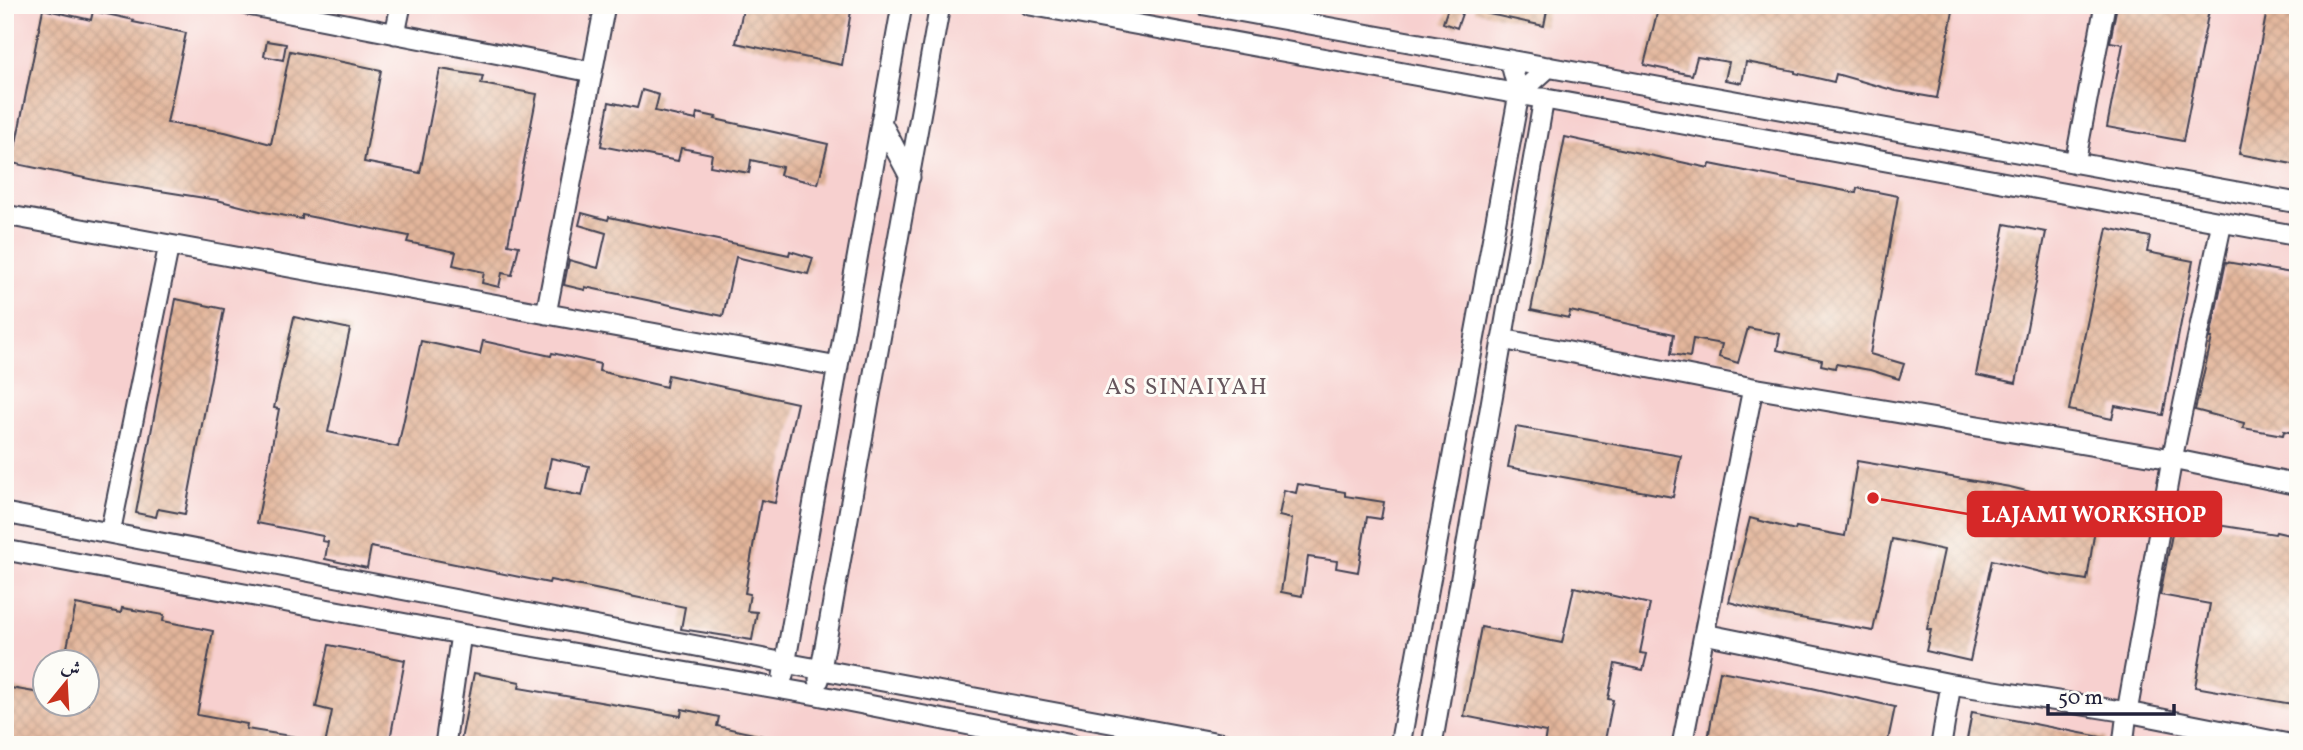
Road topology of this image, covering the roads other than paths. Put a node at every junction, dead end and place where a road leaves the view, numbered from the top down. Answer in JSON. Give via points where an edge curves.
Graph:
{"nodes":[{"id":1,"x":248,"y":5,"type":"edge"},
{"id":2,"x":401,"y":5,"type":"edge"},
{"id":3,"x":605,"y":5,"type":"edge"},
{"id":4,"x":902,"y":5,"type":"edge"},
{"id":5,"x":940,"y":5,"type":"edge"},
{"id":6,"x":1030,"y":5,"type":"edge"},
{"id":7,"x":1205,"y":5,"type":"edge"},
{"id":8,"x":2105,"y":5,"type":"edge"},
{"id":9,"x":395,"y":34,"type":"junction"},
{"id":10,"x":1510,"y":60,"type":"junction"},
{"id":11,"x":1549,"y":67,"type":"junction"},
{"id":12,"x":592,"y":72,"type":"junction"},
{"id":13,"x":1519,"y":94,"type":"junction"},
{"id":14,"x":1544,"y":98,"type":"junction"},
{"id":15,"x":881,"y":122,"type":"junction"},
{"id":16,"x":2075,"y":163,"type":"junction"},
{"id":17,"x":909,"y":177,"type":"junction"},
{"id":18,"x":2298,"y":203,"type":"edge"},
{"id":19,"x":5,"y":215,"type":"edge"},
{"id":20,"x":2222,"y":222,"type":"junction"},
{"id":21,"x":2298,"y":236,"type":"edge"},
{"id":22,"x":169,"y":245,"type":"junction"},
{"id":23,"x":546,"y":314,"type":"junction"},
{"id":24,"x":1502,"y":340,"type":"junction"},
{"id":25,"x":838,"y":367,"type":"junction"},
{"id":26,"x":1754,"y":387,"type":"junction"},
{"id":27,"x":2172,"y":459,"type":"junction"},
{"id":28,"x":2298,"y":485,"type":"edge"},
{"id":29,"x":5,"y":513,"type":"edge"},
{"id":30,"x":110,"y":533,"type":"junction"},
{"id":31,"x":5,"y":550,"type":"edge"},
{"id":32,"x":461,"y":634,"type":"junction"},
{"id":33,"x":1704,"y":634,"type":"junction"},
{"id":34,"x":785,"y":663,"type":"junction"},
{"id":35,"x":821,"y":669,"type":"junction"},
{"id":36,"x":1951,"y":684,"type":"junction"},
{"id":37,"x":780,"y":689,"type":"junction"},
{"id":38,"x":817,"y":695,"type":"junction"},
{"id":39,"x":2127,"y":712,"type":"junction"},
{"id":40,"x":444,"y":745,"type":"edge"},
{"id":41,"x":1072,"y":745,"type":"edge"},
{"id":42,"x":1230,"y":745,"type":"edge"},
{"id":43,"x":1400,"y":745,"type":"edge"},
{"id":44,"x":1432,"y":745,"type":"edge"},
{"id":45,"x":1682,"y":745,"type":"edge"},
{"id":46,"x":1941,"y":745,"type":"edge"},
{"id":47,"x":2123,"y":745,"type":"edge"},
{"id":48,"x":2294,"y":745,"type":"edge"}],
"edges":[{"from":1,"to":9,"type":"street"},
{"from":2,"to":9,"type":"street"},
{"from":3,"to":12,"type":"street"},
{"from":4,"to":15,"type":"street"},
{"from":5,"to":17,"type":"street"},
{"from":6,"to":13,"type":"street"},
{"from":7,"to":10,"type":"street"},
{"from":8,"to":16,"type":"street"},
{"from":9,"to":12,"type":"street"},
{"from":10,"to":11,"type":"street"},
{"from":10,"to":13,"type":"street"},
{"from":11,"to":13,"type":"street"},
{"from":11,"to":16,"type":"street"},
{"from":12,"to":23,"type":"street"},
{"from":13,"to":14,"type":"street"},
{"from":13,"to":43,"type":"street"},
{"from":14,"to":20,"type":"street"},
{"from":14,"to":24,"type":"street"},
{"from":15,"to":17,"type":"street"},
{"from":15,"to":25,"type":"street"},
{"from":16,"to":18,"type":"street"},
{"from":17,"to":35,"type":"street"},
{"from":19,"to":22,"type":"street"},
{"from":20,"to":21,"type":"street"},
{"from":20,"to":27,"type":"street"},
{"from":22,"to":23,"type":"street"},
{"from":22,"to":30,"type":"street"},
{"from":23,"to":25,"type":"street"},
{"from":24,"to":26,"type":"street"},
{"from":24,"to":44,"type":"street"},
{"from":25,"to":34,"type":"street"},
{"from":26,"to":27,"type":"street"},
{"from":26,"to":33,"type":"street"},
{"from":27,"to":28,"type":"street"},
{"from":27,"to":39,"type":"street"},
{"from":29,"to":30,"type":"street"},
{"from":30,"to":34,"type":"street"},
{"from":31,"to":32,"type":"street"},
{"from":32,"to":37,"type":"street"},
{"from":32,"to":40,"type":"street"},
{"from":33,"to":36,"type":"street"},
{"from":33,"to":45,"type":"street"},
{"from":34,"to":35,"type":"street"},
{"from":34,"to":37,"type":"street"},
{"from":35,"to":38,"type":"street"},
{"from":35,"to":42,"type":"street"},
{"from":36,"to":39,"type":"street"},
{"from":36,"to":46,"type":"street"},
{"from":37,"to":38,"type":"street"},
{"from":38,"to":41,"type":"street"},
{"from":39,"to":47,"type":"street"},
{"from":39,"to":48,"type":"street"}]}
